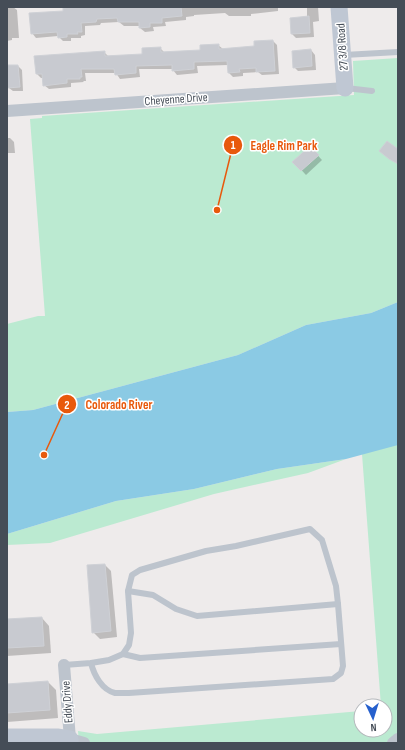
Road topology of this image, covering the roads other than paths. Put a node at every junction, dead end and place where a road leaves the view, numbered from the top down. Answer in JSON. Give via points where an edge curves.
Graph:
{"nodes":[{"id":1,"x":339,"y":7,"type":"edge"},
{"id":2,"x":398,"y":52,"type":"edge"},
{"id":3,"x":343,"y":56,"type":"junction"},
{"id":4,"x":345,"y":88,"type":"junction"},
{"id":5,"x":372,"y":91,"type":"dead end"},
{"id":6,"x":7,"y":111,"type":"edge"},
{"id":7,"x":128,"y":591,"type":"junction"},
{"id":8,"x":338,"y":604,"type":"junction"},
{"id":9,"x":341,"y":644,"type":"junction"},
{"id":10,"x":123,"y":654,"type":"junction"},
{"id":11,"x":91,"y":663,"type":"junction"},
{"id":12,"x":64,"y":665,"type":"joint"},
{"id":13,"x":7,"y":738,"type":"edge"},
{"id":14,"x":398,"y":739,"type":"edge"},
{"id":15,"x":75,"y":742,"type":"edge"},
{"id":16,"x":393,"y":743,"type":"edge"}],
"edges":[{"from":1,"to":3,"type":"street","name":"27 3/8 Road"},
{"from":2,"to":3,"type":"lane"},
{"from":3,"to":4,"type":"street","name":"27 3/8 Road"},
{"from":4,"to":5,"type":"lane"},
{"from":4,"to":6,"type":"street","name":"Cheyenne Drive"},
{"from":7,"to":8,"type":"lane","via":[[153,595],[176,609],[197,616]]},
{"from":7,"to":8,"type":"lane","via":[[132,575],[140,570],[206,550],[236,546],[310,529],[322,540],[336,586]]},
{"from":7,"to":10,"type":"lane","via":[[131,633],[129,645]]},
{"from":8,"to":9,"type":"lane"},
{"from":9,"to":10,"type":"lane","via":[[140,658]]},
{"from":9,"to":11,"type":"lane","via":[[341,673],[333,679],[324,680],[114,692],[102,685],[94,675]]},
{"from":10,"to":11,"type":"lane"},
{"from":11,"to":12,"type":"lane"},
{"from":12,"to":15,"type":"street","name":"Eddy Drive"},
{"from":13,"to":15,"type":"street","via":[[57,737]]},
{"from":14,"to":16,"type":"street"}]}
